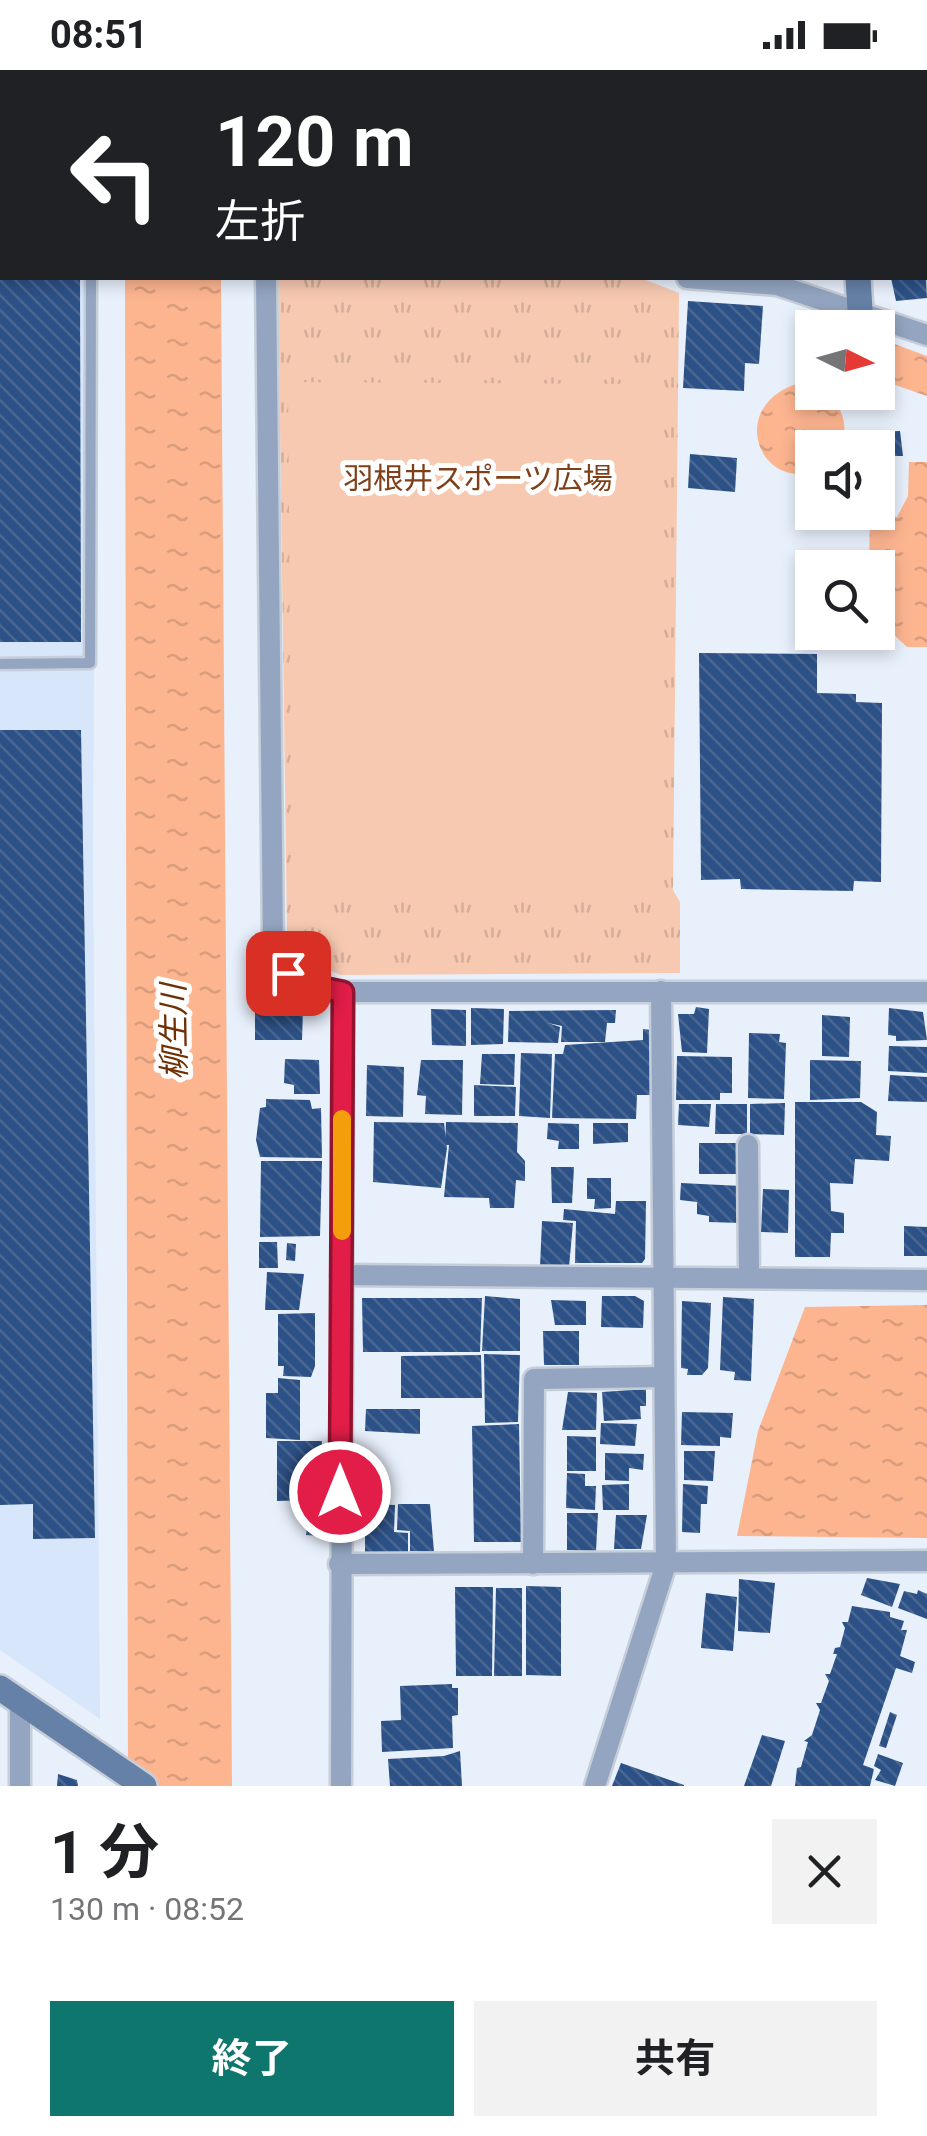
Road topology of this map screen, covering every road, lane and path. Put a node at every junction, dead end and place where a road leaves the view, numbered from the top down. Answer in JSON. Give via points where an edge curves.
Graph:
{"nodes":[{"id":1,"x":91,"y":280,"type":"edge"},
{"id":2,"x":266,"y":280,"type":"edge"},
{"id":3,"x":713,"y":280,"type":"edge"},
{"id":4,"x":858,"y":280,"type":"edge"},
{"id":5,"x":860,"y":310,"type":"joint"},
{"id":6,"x":895,"y":323,"type":"edge"},
{"id":7,"x":927,"y":335,"type":"edge"},
{"id":8,"x":0,"y":664,"type":"edge"},
{"id":9,"x":661,"y":991,"type":"junction"},
{"id":10,"x":343,"y":992,"type":"junction"},
{"id":11,"x":927,"y":992,"type":"edge"},
{"id":12,"x":748,"y":1145,"type":"dead end"},
{"id":13,"x":341,"y":1275,"type":"junction"},
{"id":14,"x":664,"y":1276,"type":"junction"},
{"id":15,"x":749,"y":1277,"type":"junction"},
{"id":16,"x":927,"y":1280,"type":"edge"},
{"id":17,"x":664,"y":1377,"type":"junction"},
{"id":18,"x":927,"y":1561,"type":"edge"},
{"id":19,"x":340,"y":1564,"type":"junction"},
{"id":20,"x":533,"y":1564,"type":"junction"},
{"id":21,"x":666,"y":1564,"type":"junction"},
{"id":22,"x":10,"y":1695,"type":"edge"},
{"id":23,"x":20,"y":1786,"type":"edge"},
{"id":24,"x":144,"y":1786,"type":"edge"},
{"id":25,"x":342,"y":1786,"type":"edge"},
{"id":26,"x":595,"y":1786,"type":"edge"}],
"edges":[{"from":1,"to":8,"type":"lane","via":[[90,664]]},
{"from":2,"to":10,"type":"street","via":[[273,944],[300,983]]},
{"from":3,"to":5,"type":"street","via":[[777,285]]},
{"from":4,"to":5,"type":"main road"},
{"from":6,"to":7,"type":"street"},
{"from":9,"to":10,"type":"street"},
{"from":9,"to":11,"type":"street"},
{"from":9,"to":14,"type":"street"},
{"from":10,"to":13,"type":"street"},
{"from":12,"to":15,"type":"street"},
{"from":13,"to":14,"type":"street"},
{"from":13,"to":19,"type":"street"},
{"from":14,"to":15,"type":"street"},
{"from":14,"to":17,"type":"street"},
{"from":15,"to":16,"type":"street"},
{"from":17,"to":20,"type":"street","via":[[534,1379]]},
{"from":17,"to":21,"type":"street"},
{"from":18,"to":21,"type":"street"},
{"from":19,"to":20,"type":"street"},
{"from":19,"to":25,"type":"street"},
{"from":20,"to":21,"type":"street"},
{"from":21,"to":26,"type":"street"},
{"from":22,"to":23,"type":"street"},
{"from":22,"to":24,"type":"main road"}]}
